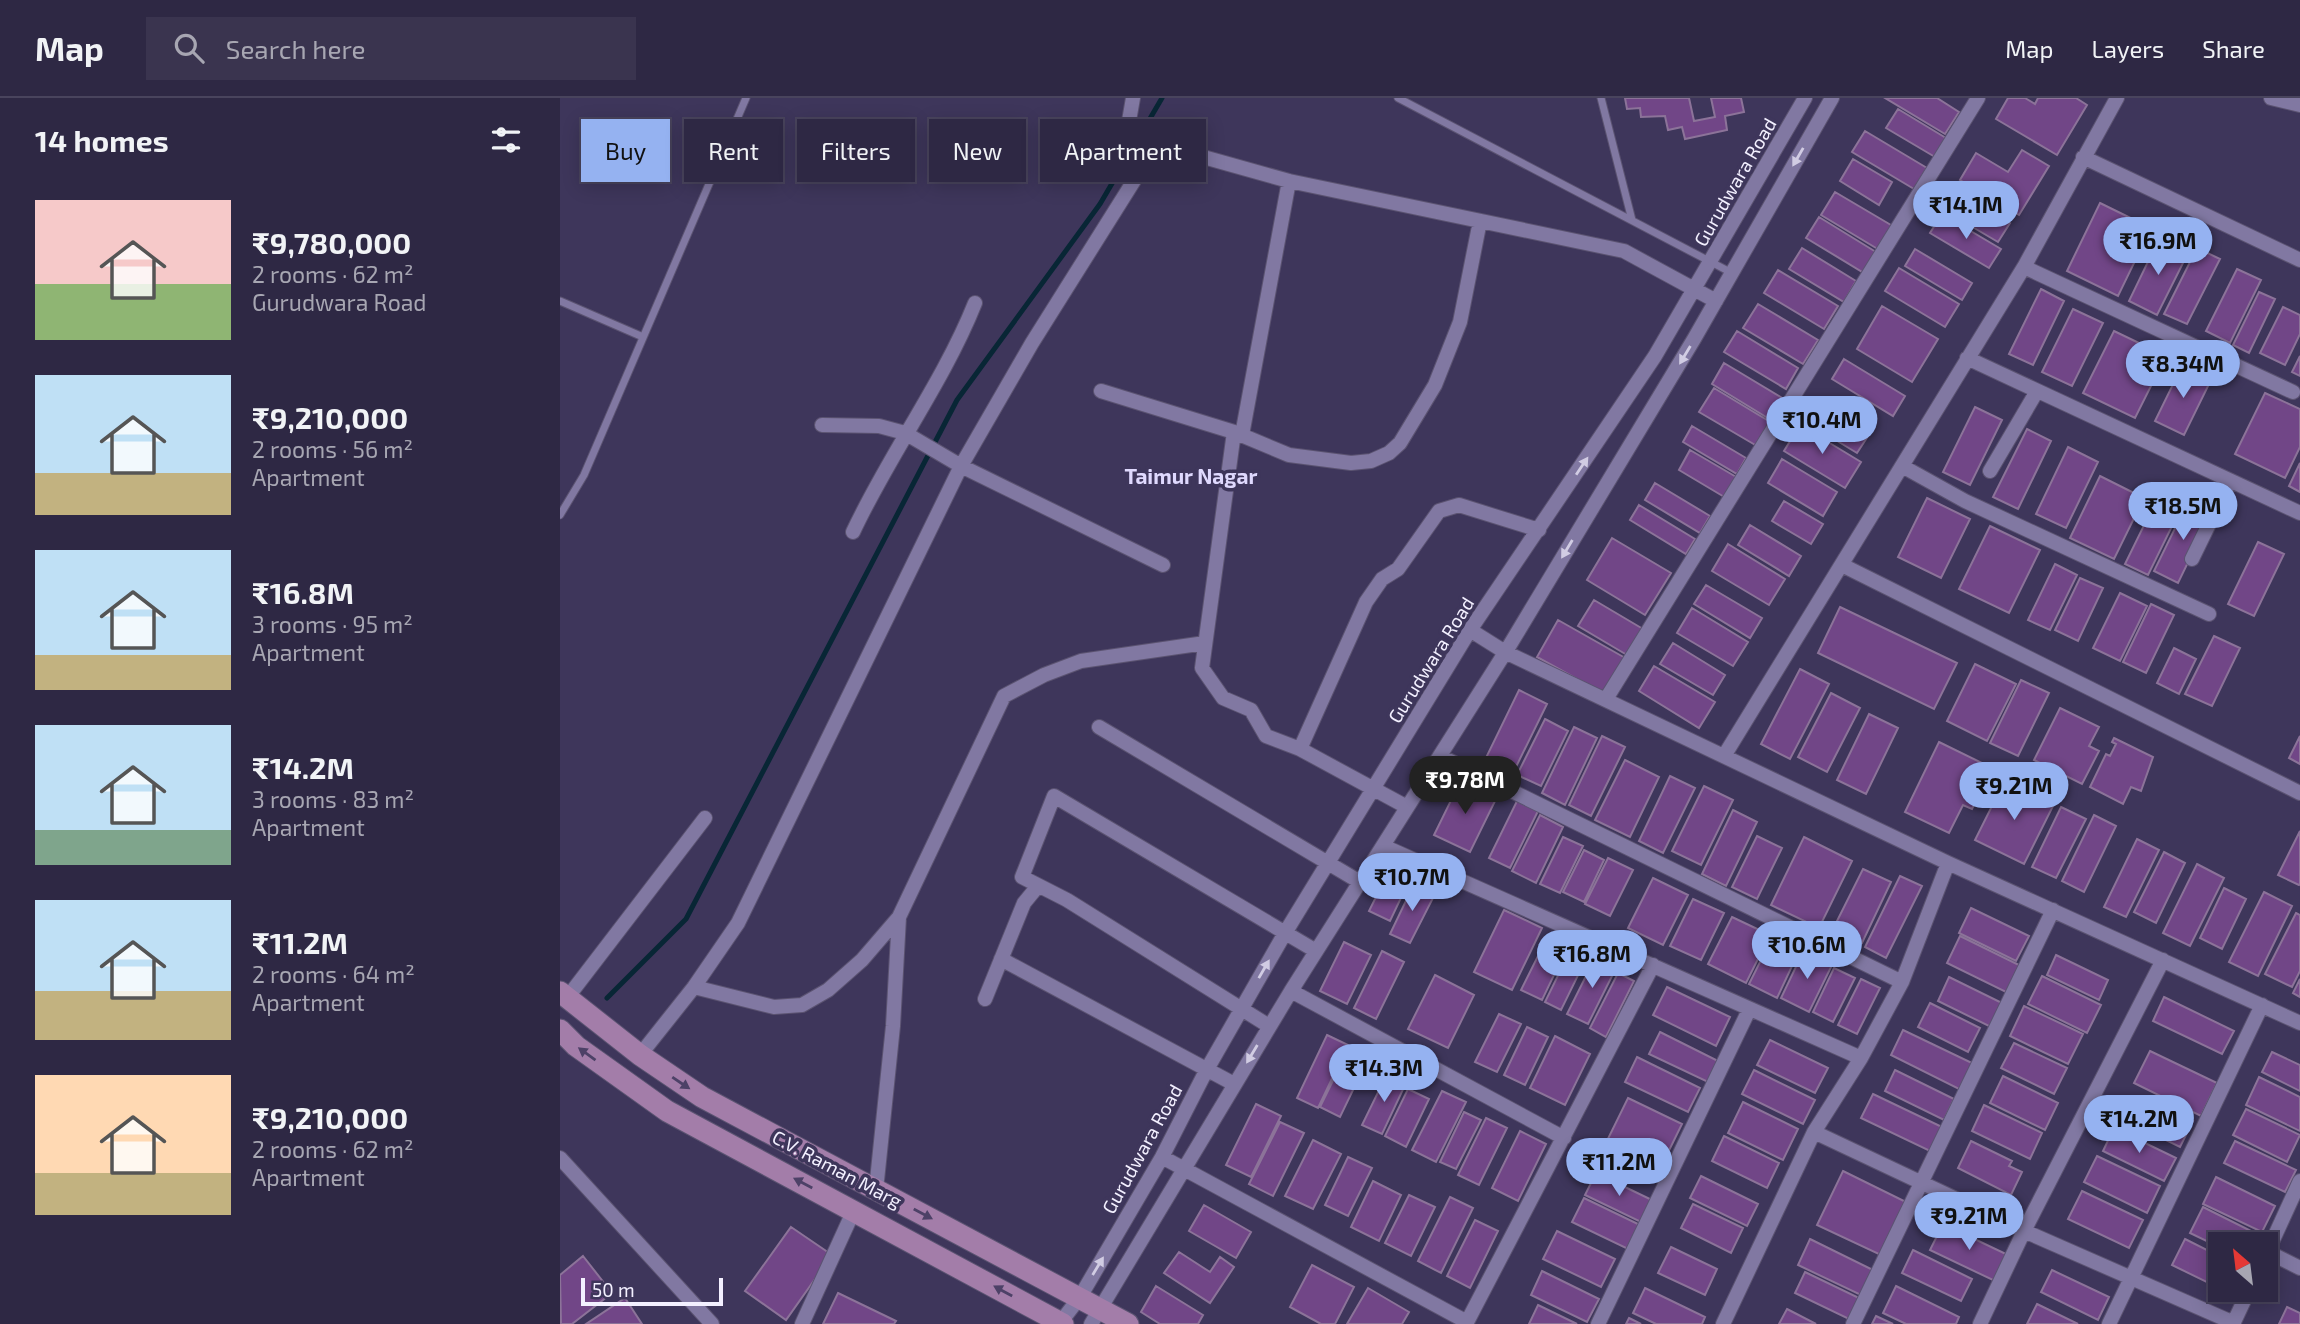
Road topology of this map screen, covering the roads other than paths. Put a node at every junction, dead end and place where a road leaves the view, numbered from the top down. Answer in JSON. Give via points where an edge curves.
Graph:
{"nodes":[{"id":1,"x":746,"y":98,"type":"edge"},
{"id":2,"x":1133,"y":98,"type":"edge"},
{"id":3,"x":1398,"y":98,"type":"edge"},
{"id":4,"x":1601,"y":98,"type":"edge"},
{"id":5,"x":1805,"y":98,"type":"edge"},
{"id":6,"x":1832,"y":98,"type":"edge"},
{"id":7,"x":1978,"y":98,"type":"edge"},
{"id":8,"x":2117,"y":98,"type":"edge"},
{"id":9,"x":2271,"y":98,"type":"edge"},
{"id":10,"x":2300,"y":106,"type":"edge"},
{"id":11,"x":1129,"y":119,"type":"edge"},
{"id":12,"x":1206,"y":154,"type":"edge"},
{"id":13,"x":2083,"y":157,"type":"junction"},
{"id":14,"x":1289,"y":181,"type":"junction"},
{"id":15,"x":1125,"y":182,"type":"edge"},
{"id":16,"x":1632,"y":220,"type":"junction"},
{"id":17,"x":1480,"y":221,"type":"junction"},
{"id":18,"x":2300,"y":260,"type":"edge"},
{"id":19,"x":1711,"y":262,"type":"junction"},
{"id":20,"x":2024,"y":267,"type":"junction"},
{"id":21,"x":1732,"y":273,"type":"junction"},
{"id":22,"x":1694,"y":290,"type":"junction"},
{"id":23,"x":560,"y":301,"type":"edge"},
{"id":24,"x":1716,"y":301,"type":"junction"},
{"id":25,"x":975,"y":303,"type":"dead end"},
{"id":26,"x":643,"y":337,"type":"junction"},
{"id":27,"x":1967,"y":358,"type":"junction"},
{"id":28,"x":1101,"y":391,"type":"dead end"},
{"id":29,"x":2036,"y":391,"type":"junction"},
{"id":30,"x":2293,"y":392,"type":"dead end"},
{"id":31,"x":822,"y":425,"type":"dead end"},
{"id":32,"x":905,"y":433,"type":"junction"},
{"id":33,"x":1238,"y":433,"type":"junction"},
{"id":34,"x":961,"y":466,"type":"junction"},
{"id":35,"x":1902,"y":466,"type":"junction"},
{"id":36,"x":1990,"y":471,"type":"dead end"},
{"id":37,"x":2230,"y":481,"type":"junction"},
{"id":38,"x":2300,"y":513,"type":"edge"},
{"id":39,"x":560,"y":515,"type":"edge"},
{"id":40,"x":1539,"y":530,"type":"junction"},
{"id":41,"x":853,"y":532,"type":"dead end"},
{"id":42,"x":2192,"y":559,"type":"dead end"},
{"id":43,"x":1163,"y":565,"type":"dead end"},
{"id":44,"x":1842,"y":565,"type":"junction"},
{"id":45,"x":2209,"y":614,"type":"dead end"},
{"id":46,"x":1470,"y":630,"type":"junction"},
{"id":47,"x":1205,"y":643,"type":"junction"},
{"id":48,"x":1506,"y":652,"type":"junction"},
{"id":49,"x":1606,"y":699,"type":"junction"},
{"id":50,"x":1099,"y":727,"type":"dead end"},
{"id":51,"x":1300,"y":749,"type":"junction"},
{"id":52,"x":1440,"y":756,"type":"junction"},
{"id":53,"x":1724,"y":756,"type":"junction"},
{"id":54,"x":1373,"y":789,"type":"junction"},
{"id":55,"x":2300,"y":793,"type":"edge"},
{"id":56,"x":1407,"y":807,"type":"junction"},
{"id":57,"x":705,"y":818,"type":"dead end"},
{"id":58,"x":1382,"y":846,"type":"junction"},
{"id":59,"x":1329,"y":863,"type":"junction"},
{"id":60,"x":1948,"y":863,"type":"junction"},
{"id":61,"x":1360,"y":881,"type":"junction"},
{"id":62,"x":1038,"y":886,"type":"junction"},
{"id":63,"x":2053,"y":910,"type":"junction"},
{"id":64,"x":899,"y":917,"type":"junction"},
{"id":65,"x":1285,"y":933,"type":"junction"},
{"id":66,"x":1316,"y":951,"type":"junction"},
{"id":67,"x":1001,"y":959,"type":"junction"},
{"id":68,"x":2163,"y":960,"type":"junction"},
{"id":69,"x":1653,"y":965,"type":"junction"},
{"id":70,"x":1902,"y":982,"type":"junction"},
{"id":71,"x":694,"y":987,"type":"junction"},
{"id":72,"x":1291,"y":991,"type":"junction"},
{"id":73,"x":564,"y":995,"type":"edge"},
{"id":74,"x":985,"y":999,"type":"dead end"},
{"id":75,"x":2262,"y":1005,"type":"junction"},
{"id":76,"x":1241,"y":1008,"type":"junction"},
{"id":77,"x":1749,"y":1010,"type":"junction"},
{"id":78,"x":2300,"y":1023,"type":"edge"},
{"id":79,"x":1269,"y":1026,"type":"junction"},
{"id":80,"x":560,"y":1030,"type":"edge"},
{"id":81,"x":640,"y":1055,"type":"junction"},
{"id":82,"x":1861,"y":1058,"type":"junction"},
{"id":83,"x":1206,"y":1071,"type":"junction"},
{"id":84,"x":1234,"y":1084,"type":"junction"},
{"id":85,"x":1814,"y":1132,"type":"junction"},
{"id":86,"x":1564,"y":1138,"type":"junction"},
{"id":87,"x":560,"y":1157,"type":"edge"},
{"id":88,"x":1162,"y":1157,"type":"junction"},
{"id":89,"x":1182,"y":1169,"type":"junction"},
{"id":90,"x":2300,"y":1181,"type":"edge"},
{"id":91,"x":1922,"y":1183,"type":"junction"},
{"id":92,"x":877,"y":1190,"type":"junction"},
{"id":93,"x":854,"y":1210,"type":"junction"},
{"id":94,"x":2024,"y":1231,"type":"junction"},
{"id":95,"x":2277,"y":1232,"type":"edge"},
{"id":96,"x":2278,"y":1259,"type":"edge"},
{"id":97,"x":2300,"y":1268,"type":"edge"},
{"id":98,"x":2129,"y":1277,"type":"junction"},
{"id":99,"x":1080,"y":1297,"type":"junction"},
{"id":100,"x":2243,"y":1302,"type":"edge"},
{"id":101,"x":1095,"y":1316,"type":"edge"},
{"id":102,"x":1062,"y":1323,"type":"edge"},
{"id":103,"x":1466,"y":1323,"type":"edge"},
{"id":104,"x":2233,"y":1323,"type":"edge"},
{"id":105,"x":712,"y":1324,"type":"edge"},
{"id":106,"x":803,"y":1324,"type":"edge"},
{"id":107,"x":1128,"y":1324,"type":"edge"},
{"id":108,"x":1598,"y":1324,"type":"edge"},
{"id":109,"x":1723,"y":1324,"type":"edge"},
{"id":110,"x":1853,"y":1324,"type":"edge"},
{"id":111,"x":1980,"y":1324,"type":"edge"},
{"id":112,"x":2109,"y":1324,"type":"edge"}],
"edges":[{"from":1,"to":26,"type":"lane"},
{"from":2,"to":11,"type":"street"},
{"from":3,"to":16,"type":"lane"},
{"from":4,"to":16,"type":"lane"},
{"from":5,"to":19,"type":"street","name":"Gurudwara Road"},
{"from":6,"to":21,"type":"street","one_way":true},
{"from":7,"to":49,"type":"street"},
{"from":8,"to":13,"type":"street"},
{"from":9,"to":10,"type":"street"},
{"from":12,"to":14,"type":"street"},
{"from":13,"to":18,"type":"street"},
{"from":13,"to":20,"type":"street"},
{"from":14,"to":17,"type":"street"},
{"from":14,"to":33,"type":"street"},
{"from":15,"to":34,"type":"street"},
{"from":16,"to":19,"type":"lane"},
{"from":17,"to":22,"type":"street","via":[[1624,251]]},
{"from":17,"to":33,"type":"street","via":[[1460,322],[1427,399],[1400,443],[1371,461],[1351,463],[1289,456]]},
{"from":19,"to":21,"type":"lane"},
{"from":19,"to":22,"type":"street","name":"Gurudwara Road"},
{"from":20,"to":27,"type":"street"},
{"from":20,"to":30,"type":"street"},
{"from":21,"to":24,"type":"street"},
{"from":22,"to":24,"type":"street"},
{"from":40,"to":22,"type":"street","name":"Gurudwara Road","one_way":true},
{"from":23,"to":26,"type":"lane"},
{"from":24,"to":48,"type":"street","one_way":true},
{"from":25,"to":32,"type":"street","via":[[958,345]]},
{"from":26,"to":39,"type":"lane","via":[[584,475]]},
{"from":27,"to":29,"type":"street"},
{"from":27,"to":35,"type":"street"},
{"from":28,"to":33,"type":"street"},
{"from":29,"to":36,"type":"street"},
{"from":29,"to":37,"type":"street"},
{"from":31,"to":32,"type":"street","via":[[879,426]]},
{"from":32,"to":34,"type":"street"},
{"from":32,"to":41,"type":"street"},
{"from":33,"to":47,"type":"street"},
{"from":34,"to":43,"type":"street"},
{"from":34,"to":71,"type":"street","via":[[738,923]]},
{"from":35,"to":44,"type":"street"},
{"from":35,"to":45,"type":"street","via":[[1965,501]]},
{"from":37,"to":38,"type":"street"},
{"from":37,"to":42,"type":"street"},
{"from":40,"to":46,"type":"street","name":"Gurudwara Road"},
{"from":40,"to":51,"type":"street","via":[[1459,505],[1439,511],[1398,569],[1382,579],[1366,602]]},
{"from":44,"to":53,"type":"street"},
{"from":44,"to":55,"type":"street"},
{"from":46,"to":48,"type":"street"},
{"from":46,"to":54,"type":"street","name":"Gurudwara Road"},
{"from":47,"to":51,"type":"street","via":[[1202,668],[1223,698],[1251,710],[1266,736]]},
{"from":47,"to":64,"type":"street","via":[[1081,661],[1004,696]]},
{"from":48,"to":49,"type":"street"},
{"from":48,"to":52,"type":"street"},
{"from":49,"to":53,"type":"street"},
{"from":50,"to":59,"type":"street"},
{"from":51,"to":54,"type":"street"},
{"from":52,"to":56,"type":"street"},
{"from":52,"to":70,"type":"street"},
{"from":53,"to":60,"type":"street"},
{"from":54,"to":56,"type":"street"},
{"from":54,"to":59,"type":"street","name":"Gurudwara Road"},
{"from":56,"to":58,"type":"street"},
{"from":57,"to":73,"type":"street"},
{"from":58,"to":61,"type":"street"},
{"from":58,"to":69,"type":"street"},
{"from":59,"to":61,"type":"street"},
{"from":59,"to":65,"type":"street","name":"Gurudwara Road"},
{"from":60,"to":63,"type":"street"},
{"from":60,"to":70,"type":"street"},
{"from":61,"to":66,"type":"street"},
{"from":62,"to":65,"type":"street","via":[[1022,877],[1054,796]]},
{"from":62,"to":67,"type":"street","via":[[1024,903]]},
{"from":62,"to":76,"type":"street"},
{"from":63,"to":68,"type":"street"},
{"from":63,"to":91,"type":"street"},
{"from":64,"to":71,"type":"street","via":[[862,960],[828,990],[802,1005],[774,1007]]},
{"from":64,"to":92,"type":"street"},
{"from":65,"to":66,"type":"street"},
{"from":76,"to":65,"type":"street","name":"Gurudwara Road","one_way":true},
{"from":66,"to":72,"type":"street"},
{"from":67,"to":74,"type":"street"},
{"from":67,"to":83,"type":"street"},
{"from":68,"to":75,"type":"street"},
{"from":68,"to":94,"type":"street"},
{"from":69,"to":77,"type":"street"},
{"from":69,"to":86,"type":"street"},
{"from":70,"to":82,"type":"street"},
{"from":71,"to":81,"type":"street"},
{"from":72,"to":79,"type":"street"},
{"from":72,"to":86,"type":"street"},
{"from":73,"to":81,"type":"main road","name":"C.V. Raman Marg"},
{"from":75,"to":78,"type":"street"},
{"from":75,"to":98,"type":"street"},
{"from":76,"to":79,"type":"street"},
{"from":76,"to":83,"type":"street","name":"Gurudwara Road"},
{"from":77,"to":82,"type":"street"},
{"from":77,"to":108,"type":"street"},
{"from":79,"to":84,"type":"street","one_way":true},
{"from":93,"to":80,"type":"main road","name":"C.V. Raman Marg","one_way":true,"via":[[667,1111]]},
{"from":81,"to":92,"type":"main road","name":"C.V. Raman Marg","one_way":true,"via":[[702,1097]]},
{"from":82,"to":85,"type":"street"},
{"from":83,"to":84,"type":"street"},
{"from":83,"to":88,"type":"street","name":"Gurudwara Road"},
{"from":84,"to":89,"type":"street"},
{"from":85,"to":91,"type":"street"},
{"from":85,"to":109,"type":"street"},
{"from":86,"to":103,"type":"street"},
{"from":87,"to":105,"type":"street"},
{"from":88,"to":89,"type":"street"},
{"from":99,"to":88,"type":"street","name":"Gurudwara Road","one_way":true},
{"from":89,"to":101,"type":"street"},
{"from":89,"to":103,"type":"street"},
{"from":90,"to":95,"type":"street"},
{"from":91,"to":94,"type":"street"},
{"from":91,"to":110,"type":"street"},
{"from":92,"to":99,"type":"main road","name":"C.V. Raman Marg","one_way":true},
{"from":102,"to":93,"type":"main road","name":"C.V. Raman Marg","one_way":true},
{"from":93,"to":106,"type":"street"},
{"from":94,"to":98,"type":"street"},
{"from":94,"to":111,"type":"street"},
{"from":96,"to":97,"type":"street"},
{"from":98,"to":104,"type":"street"},
{"from":98,"to":112,"type":"street"},
{"from":99,"to":101,"type":"main road","name":"C.V. Raman Marg"},
{"from":99,"to":102,"type":"street","name":"Gurudwara Road"},
{"from":100,"to":104,"type":"street"},
{"from":101,"to":107,"type":"main road","name":"C.V. Raman Marg"}]}
